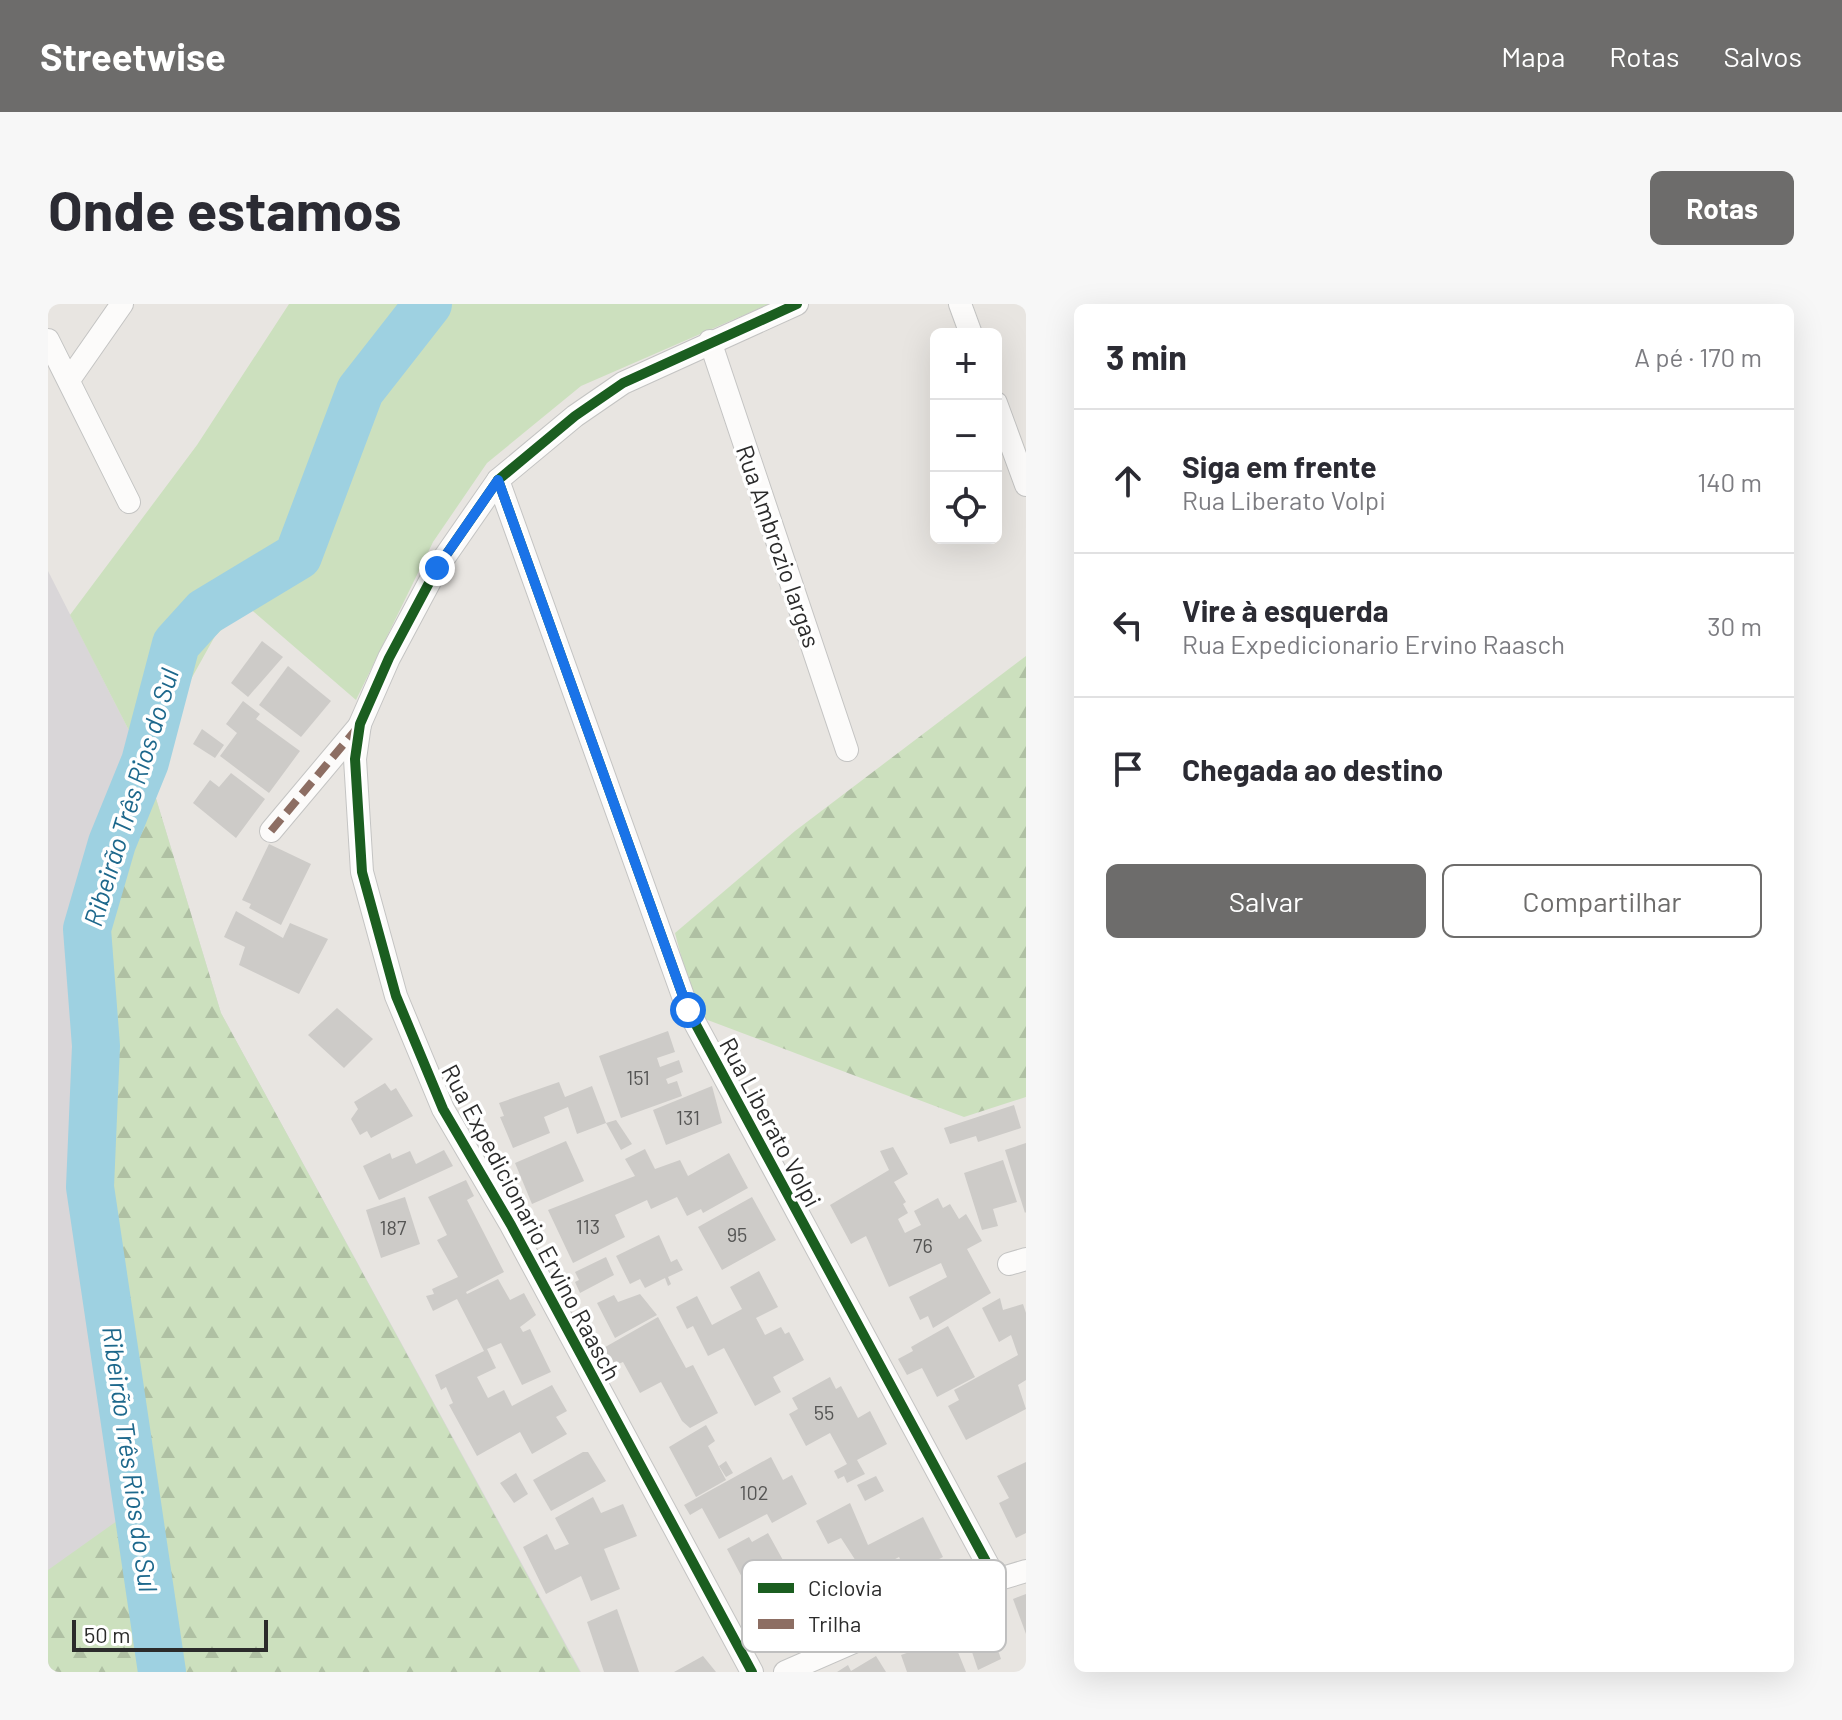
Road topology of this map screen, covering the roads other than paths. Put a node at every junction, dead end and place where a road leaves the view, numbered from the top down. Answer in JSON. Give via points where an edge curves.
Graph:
{"nodes":[{"id":1,"x":122,"y":304,"type":"edge"},
{"id":2,"x":797,"y":304,"type":"edge"},
{"id":3,"x":960,"y":304,"type":"edge"},
{"id":4,"x":969,"y":328,"type":"edge"},
{"id":5,"x":48,"y":340,"type":"edge"},
{"id":6,"x":710,"y":341,"type":"junction"},
{"id":7,"x":69,"y":380,"type":"junction"},
{"id":8,"x":1002,"y":419,"type":"edge"},
{"id":9,"x":498,"y":480,"type":"junction"},
{"id":10,"x":1026,"y":485,"type":"edge"},
{"id":11,"x":129,"y":502,"type":"dead end"},
{"id":12,"x":360,"y":724,"type":"junction"},
{"id":13,"x":847,"y":750,"type":"dead end"},
{"id":14,"x":271,"y":831,"type":"dead end"},
{"id":15,"x":985,"y":1560,"type":"edge"},
{"id":16,"x":1026,"y":1571,"type":"edge"},
{"id":17,"x":1006,"y":1577,"type":"edge"},
{"id":18,"x":831,"y":1652,"type":"edge"},
{"id":19,"x":752,"y":1672,"type":"edge"},
{"id":20,"x":785,"y":1672,"type":"edge"}],
"edges":[{"from":1,"to":7,"type":"street"},
{"from":2,"to":6,"type":"street","name":"Rua Expedicionario Ervino Raasch"},
{"from":3,"to":4,"type":"street"},
{"from":5,"to":7,"type":"street"},
{"from":6,"to":9,"type":"street","name":"Rua Expedicionario Ervino Raasch","via":[[623,383]]},
{"from":6,"to":13,"type":"street","name":"Rua Ambrozio Iargas"},
{"from":7,"to":11,"type":"street"},
{"from":8,"to":10,"type":"street"},
{"from":9,"to":12,"type":"street","name":"Rua Expedicionario Ervino Raasch","via":[[437,568]]},
{"from":9,"to":15,"type":"street","name":"Rua Liberato Volpi","via":[[688,1010]]},
{"from":12,"to":14,"type":"street"},
{"from":12,"to":19,"type":"street","name":"Rua Expedicionario Ervino Raasch","via":[[355,759],[362,872],[396,996],[437,1095]]},
{"from":16,"to":17,"type":"street"},
{"from":18,"to":20,"type":"street"}]}
